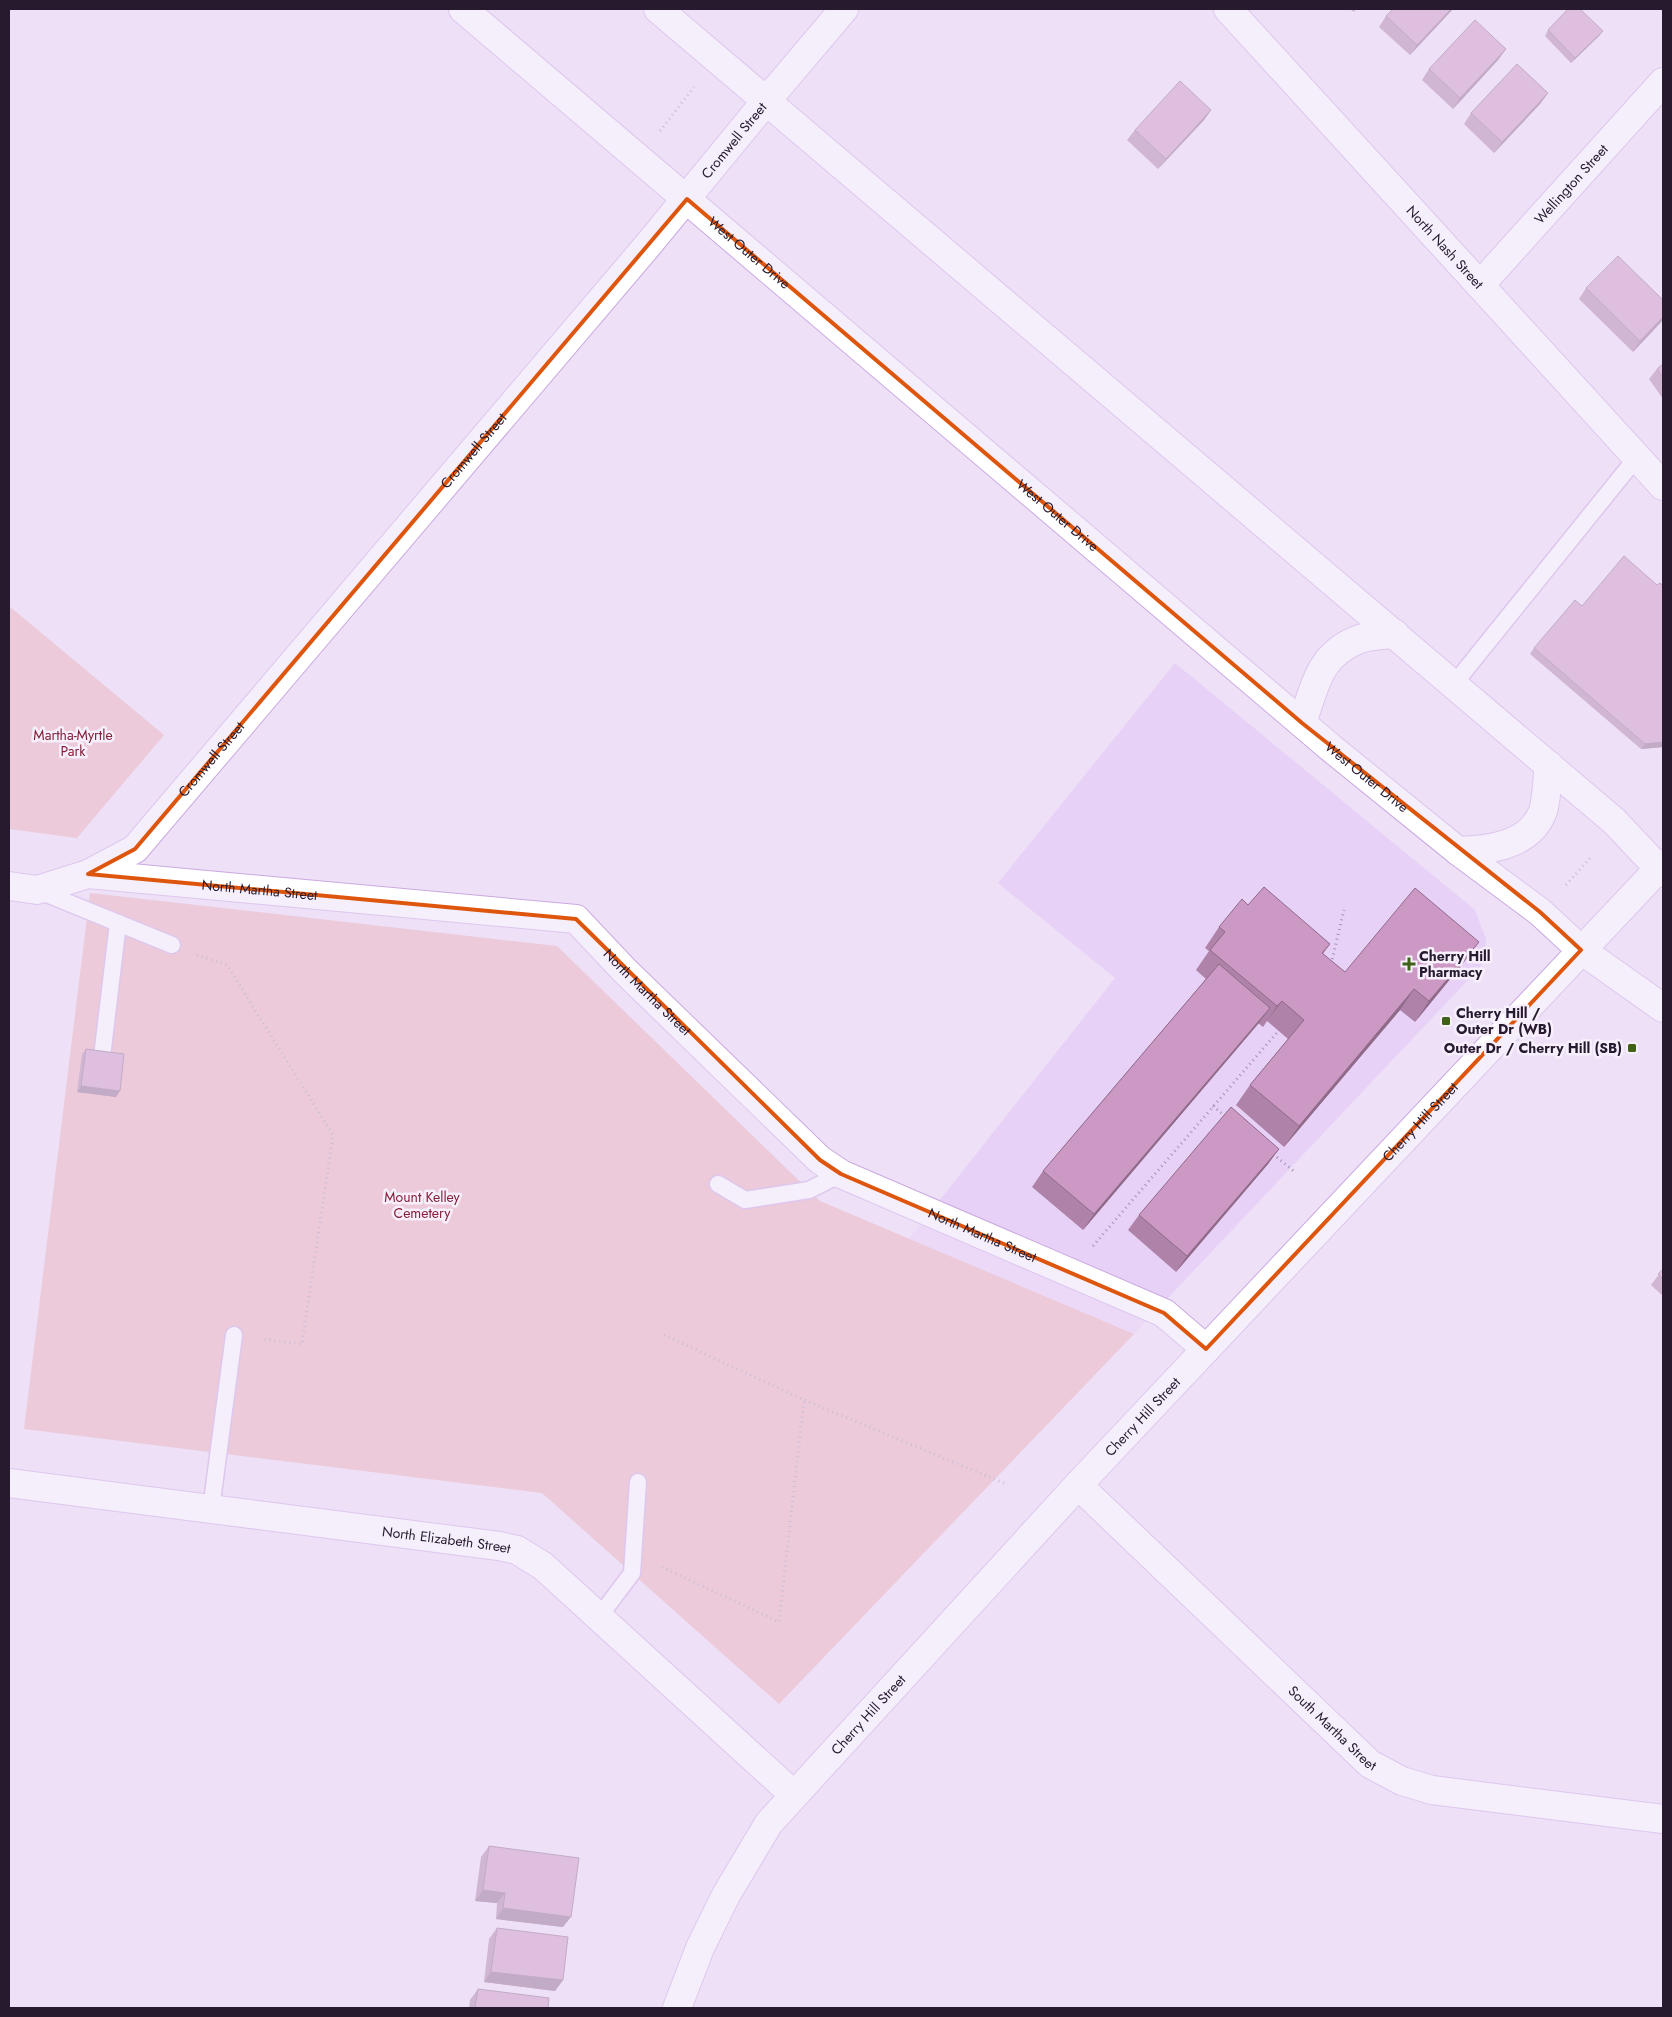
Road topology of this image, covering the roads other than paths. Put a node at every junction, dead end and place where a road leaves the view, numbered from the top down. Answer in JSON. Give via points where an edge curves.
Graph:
{"nodes":[{"id":1,"x":463,"y":9,"type":"edge"},
{"id":2,"x":658,"y":9,"type":"edge"},
{"id":3,"x":844,"y":9,"type":"edge"},
{"id":4,"x":1228,"y":9,"type":"edge"},
{"id":5,"x":1663,"y":82,"type":"edge"},
{"id":6,"x":766,"y":100,"type":"junction"},
{"id":7,"x":687,"y":199,"type":"junction"},
{"id":8,"x":1480,"y":285,"type":"junction"},
{"id":9,"x":1636,"y":456,"type":"junction"},
{"id":10,"x":1663,"y":486,"type":"edge"},
{"id":11,"x":1395,"y":634,"type":"junction"},
{"id":12,"x":1454,"y":684,"type":"junction"},
{"id":13,"x":1302,"y":723,"type":"junction"},
{"id":14,"x":1549,"y":765,"type":"junction"},
{"id":15,"x":1458,"y":851,"type":"junction"},
{"id":16,"x":1662,"y":868,"type":"edge"},
{"id":17,"x":88,"y":874,"type":"junction"},
{"id":18,"x":9,"y":886,"type":"edge"},
{"id":19,"x":37,"y":890,"type":"junction"},
{"id":20,"x":118,"y":923,"type":"junction"},
{"id":21,"x":172,"y":945,"type":"road end"},
{"id":22,"x":1581,"y":950,"type":"junction"},
{"id":23,"x":1663,"y":1008,"type":"edge"},
{"id":24,"x":102,"y":1057,"type":"edge"},
{"id":25,"x":841,"y":1174,"type":"junction"},
{"id":26,"x":718,"y":1184,"type":"dead end"},
{"id":27,"x":234,"y":1335,"type":"road end"},
{"id":28,"x":1206,"y":1348,"type":"junction"},
{"id":29,"x":638,"y":1482,"type":"dead end"},
{"id":30,"x":9,"y":1483,"type":"edge"},
{"id":31,"x":1078,"y":1484,"type":"junction"},
{"id":32,"x":211,"y":1509,"type":"junction"},
{"id":33,"x":599,"y":1617,"type":"junction"},
{"id":34,"x":794,"y":1795,"type":"junction"},
{"id":35,"x":1663,"y":1820,"type":"edge"},
{"id":36,"x":677,"y":2008,"type":"edge"}],
"edges":[{"from":1,"to":7,"type":"street","name":"West Outer Drive"},
{"from":2,"to":6,"type":"street"},
{"from":3,"to":6,"type":"street","name":"Cromwell Street"},
{"from":4,"to":8,"type":"street","name":"North Nash Street"},
{"from":5,"to":8,"type":"street","name":"Wellington Street"},
{"from":6,"to":7,"type":"street","name":"Cromwell Street"},
{"from":6,"to":11,"type":"street"},
{"from":7,"to":13,"type":"street","name":"West Outer Drive"},
{"from":7,"to":17,"type":"street","name":"Cromwell Street","via":[[135,849]]},
{"from":8,"to":9,"type":"street","name":"North Nash Street"},
{"from":9,"to":10,"type":"street","name":"North Nash Street"},
{"from":9,"to":12,"type":"lane"},
{"from":11,"to":12,"type":"street"},
{"from":11,"to":13,"type":"street","via":[[1358,639],[1334,653],[1323,665]]},
{"from":12,"to":14,"type":"street"},
{"from":13,"to":15,"type":"street","name":"West Outer Drive"},
{"from":14,"to":15,"type":"street","via":[[1543,811],[1530,830],[1510,843],[1487,850]]},
{"from":14,"to":16,"type":"street"},
{"from":15,"to":22,"type":"street","name":"West Outer Drive","via":[[1540,912]]},
{"from":16,"to":22,"type":"street","name":"Cherry Hill Street"},
{"from":17,"to":19,"type":"street","name":"North Martha Street"},
{"from":17,"to":25,"type":"street","name":"North Martha Street","via":[[576,920],[820,1160]]},
{"from":18,"to":19,"type":"street","name":"North Martha Street"},
{"from":19,"to":20,"type":"lane"},
{"from":20,"to":21,"type":"lane"},
{"from":20,"to":24,"type":"lane"},
{"from":22,"to":23,"type":"street","name":"West Outer Drive"},
{"from":22,"to":28,"type":"street","name":"Cherry Hill Street"},
{"from":25,"to":26,"type":"lane","via":[[809,1190],[745,1200]]},
{"from":25,"to":28,"type":"street","name":"North Martha Street","via":[[1164,1312]]},
{"from":27,"to":32,"type":"lane"},
{"from":28,"to":31,"type":"street","name":"Cherry Hill Street"},
{"from":29,"to":33,"type":"lane","via":[[632,1573]]},
{"from":30,"to":32,"type":"street","name":"North Elizabeth Street"},
{"from":31,"to":34,"type":"street","name":"Cherry Hill Street"},
{"from":31,"to":35,"type":"street","name":"South Martha Street","via":[[1370,1764],[1402,1781],[1432,1790]]},
{"from":32,"to":33,"type":"street","name":"North Elizabeth Street","via":[[517,1550],[544,1566]]},
{"from":33,"to":34,"type":"street","name":"North Elizabeth Street"},
{"from":34,"to":36,"type":"street","name":"Cherry Hill Street","via":[[769,1823],[726,1895],[700,1948]]}]}
